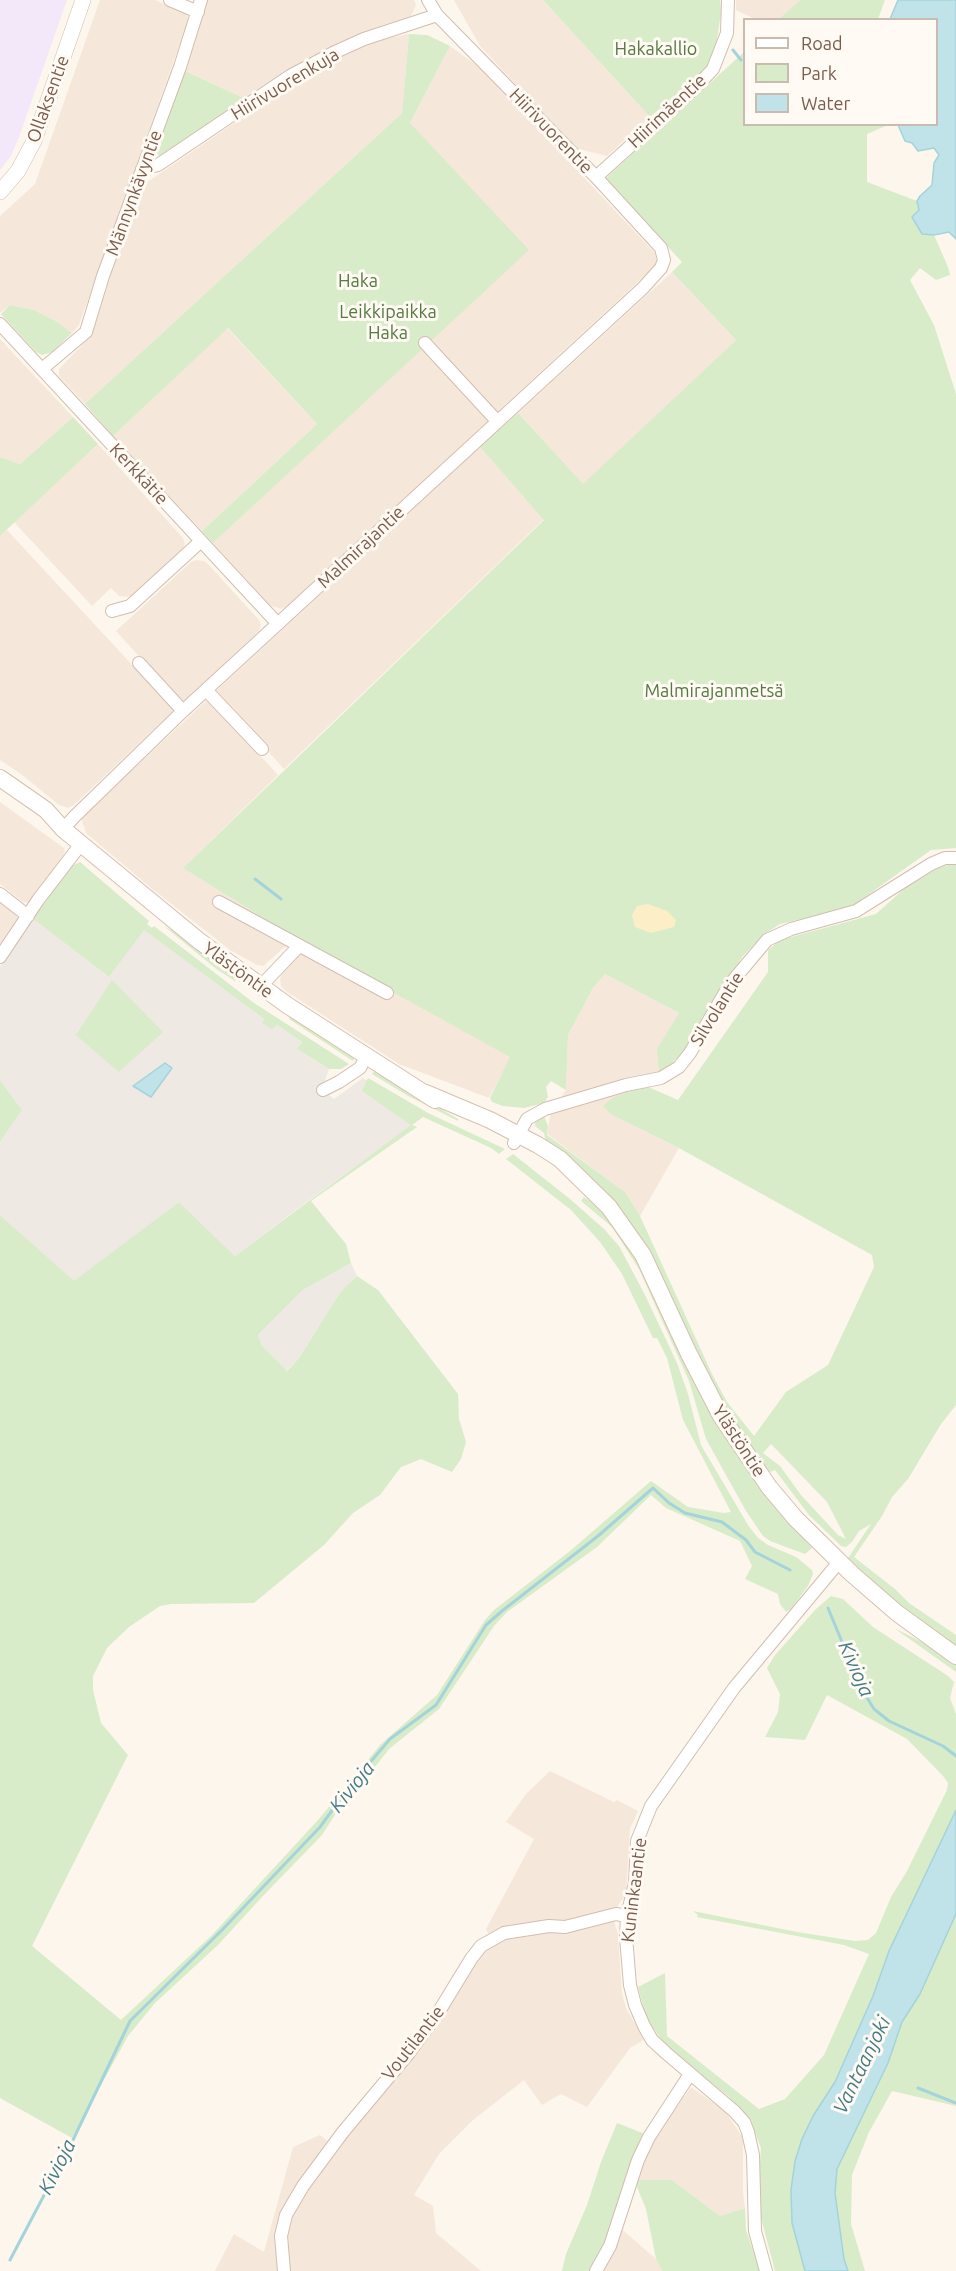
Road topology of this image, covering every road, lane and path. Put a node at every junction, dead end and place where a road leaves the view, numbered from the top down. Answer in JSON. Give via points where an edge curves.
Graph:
{"nodes":[{"id":1,"x":83,"y":0,"type":"edge"},
{"id":2,"x":170,"y":0,"type":"edge"},
{"id":3,"x":428,"y":0,"type":"edge"},
{"id":4,"x":728,"y":0,"type":"edge"},
{"id":5,"x":199,"y":6,"type":"edge"},
{"id":6,"x":437,"y":15,"type":"junction"},
{"id":7,"x":142,"y":169,"type":"junction"},
{"id":8,"x":596,"y":177,"type":"junction"},
{"id":9,"x":0,"y":192,"type":"edge"},
{"id":10,"x":661,"y":268,"type":"joint"},
{"id":11,"x":0,"y":324,"type":"edge"},
{"id":12,"x":425,"y":343,"type":"dead end"},
{"id":13,"x":42,"y":369,"type":"junction"},
{"id":14,"x":497,"y":421,"type":"junction"},
{"id":15,"x":201,"y":541,"type":"junction"},
{"id":16,"x":112,"y":611,"type":"dead end"},
{"id":17,"x":278,"y":624,"type":"junction"},
{"id":18,"x":139,"y":663,"type":"dead end"},
{"id":19,"x":206,"y":690,"type":"junction"},
{"id":20,"x":183,"y":711,"type":"junction"},
{"id":21,"x":262,"y":749,"type":"dead end"},
{"id":22,"x":0,"y":778,"type":"edge"},
{"id":23,"x":0,"y":783,"type":"edge"},
{"id":24,"x":63,"y":829,"type":"junction"},
{"id":25,"x":81,"y":844,"type":"junction"},
{"id":26,"x":956,"y":858,"type":"edge"},
{"id":27,"x":0,"y":894,"type":"edge"},
{"id":28,"x":219,"y":902,"type":"dead end"},
{"id":29,"x":28,"y":916,"type":"junction"},
{"id":30,"x":299,"y":946,"type":"junction"},
{"id":31,"x":0,"y":957,"type":"edge"},
{"id":32,"x":261,"y":987,"type":"junction"},
{"id":33,"x":387,"y":993,"type":"dead end"},
{"id":34,"x":366,"y":1057,"type":"junction"},
{"id":35,"x":323,"y":1090,"type":"dead end"},
{"id":36,"x":516,"y":1138,"type":"junction"},
{"id":37,"x":839,"y":1562,"type":"junction"},
{"id":38,"x":956,"y":1656,"type":"edge"},
{"id":39,"x":627,"y":1916,"type":"junction"},
{"id":40,"x":690,"y":2074,"type":"junction"},
{"id":41,"x":284,"y":2271,"type":"edge"},
{"id":42,"x":596,"y":2271,"type":"edge"},
{"id":43,"x":766,"y":2271,"type":"edge"}],
"edges":[{"from":1,"to":9,"type":"street","name":"Ollaksentie","via":[[34,141],[18,171]]},
{"from":2,"to":5,"type":"street"},
{"from":3,"to":6,"type":"street","name":"Hiirivuorentie"},
{"from":4,"to":8,"type":"street","name":"Hiirimäentie","via":[[727,33],[713,69]]},
{"from":5,"to":7,"type":"street","name":"Männynkävyntie"},
{"from":6,"to":7,"type":"street","name":"Hiirivuorenkuja","via":[[333,53],[290,76],[159,164]]},
{"from":6,"to":8,"type":"street","name":"Hiirivuorentie"},
{"from":7,"to":13,"type":"street","name":"Männynkävyntie","via":[[86,332]]},
{"from":8,"to":10,"type":"street","name":"Hiirivuorentie","via":[[661,248]]},
{"from":10,"to":14,"type":"street","name":"Malmirajantie"},
{"from":11,"to":13,"type":"street","name":"Kerkkätie"},
{"from":12,"to":14,"type":"street"},
{"from":13,"to":15,"type":"street","name":"Kerkkätie"},
{"from":14,"to":17,"type":"street","name":"Malmirajantie"},
{"from":15,"to":16,"type":"street","via":[[130,606]]},
{"from":15,"to":17,"type":"street","name":"Kerkkätie"},
{"from":17,"to":19,"type":"street","name":"Malmirajantie"},
{"from":18,"to":20,"type":"street"},
{"from":19,"to":20,"type":"street","name":"Malmirajantie"},
{"from":19,"to":21,"type":"street"},
{"from":20,"to":24,"type":"street","name":"Malmirajantie"},
{"from":22,"to":24,"type":"main road","name":"Ylästöntie","via":[[46,810]]},
{"from":23,"to":24,"type":"main road","name":"Ylästöntie","via":[[34,813]]},
{"from":24,"to":25,"type":"main road","name":"Ylästöntie"},
{"from":25,"to":29,"type":"street"},
{"from":25,"to":32,"type":"main road","name":"Ylästöntie"},
{"from":26,"to":36,"type":"street","name":"Silvolantie","via":[[945,858],[921,869],[856,911],[766,940],[730,984],[679,1067],[661,1078],[545,1109],[527,1119]]},
{"from":27,"to":29,"type":"street"},
{"from":28,"to":30,"type":"street"},
{"from":29,"to":31,"type":"street"},
{"from":30,"to":32,"type":"street"},
{"from":30,"to":33,"type":"street"},
{"from":32,"to":34,"type":"main road","name":"Ylästöntie"},
{"from":34,"to":35,"type":"street","via":[[360,1068]]},
{"from":34,"to":36,"type":"main road","name":"Ylästöntie","via":[[459,1116]]},
{"from":36,"to":37,"type":"main road","name":"Ylästöntie","via":[[581,1179],[609,1207],[643,1255],[707,1389],[750,1461],[796,1519]]},
{"from":37,"to":38,"type":"main road","name":"Ylästöntie","via":[[897,1613]]},
{"from":37,"to":39,"type":"street","name":"Kuninkaantie","via":[[734,1688],[651,1806],[637,1841],[635,1883]]},
{"from":39,"to":40,"type":"street","name":"Kuninkaantie","via":[[627,1959],[635,2005],[652,2040]]},
{"from":39,"to":41,"type":"street","name":"Voutilantie","via":[[616,1914],[565,1927],[504,1933],[481,1946],[409,2053],[303,2186],[286,2215],[281,2236]]},
{"from":40,"to":42,"type":"street","via":[[638,2160],[610,2246]]},
{"from":40,"to":43,"type":"street","name":"Kuninkaantie","via":[[734,2111],[748,2132],[753,2155],[755,2231]]}]}
